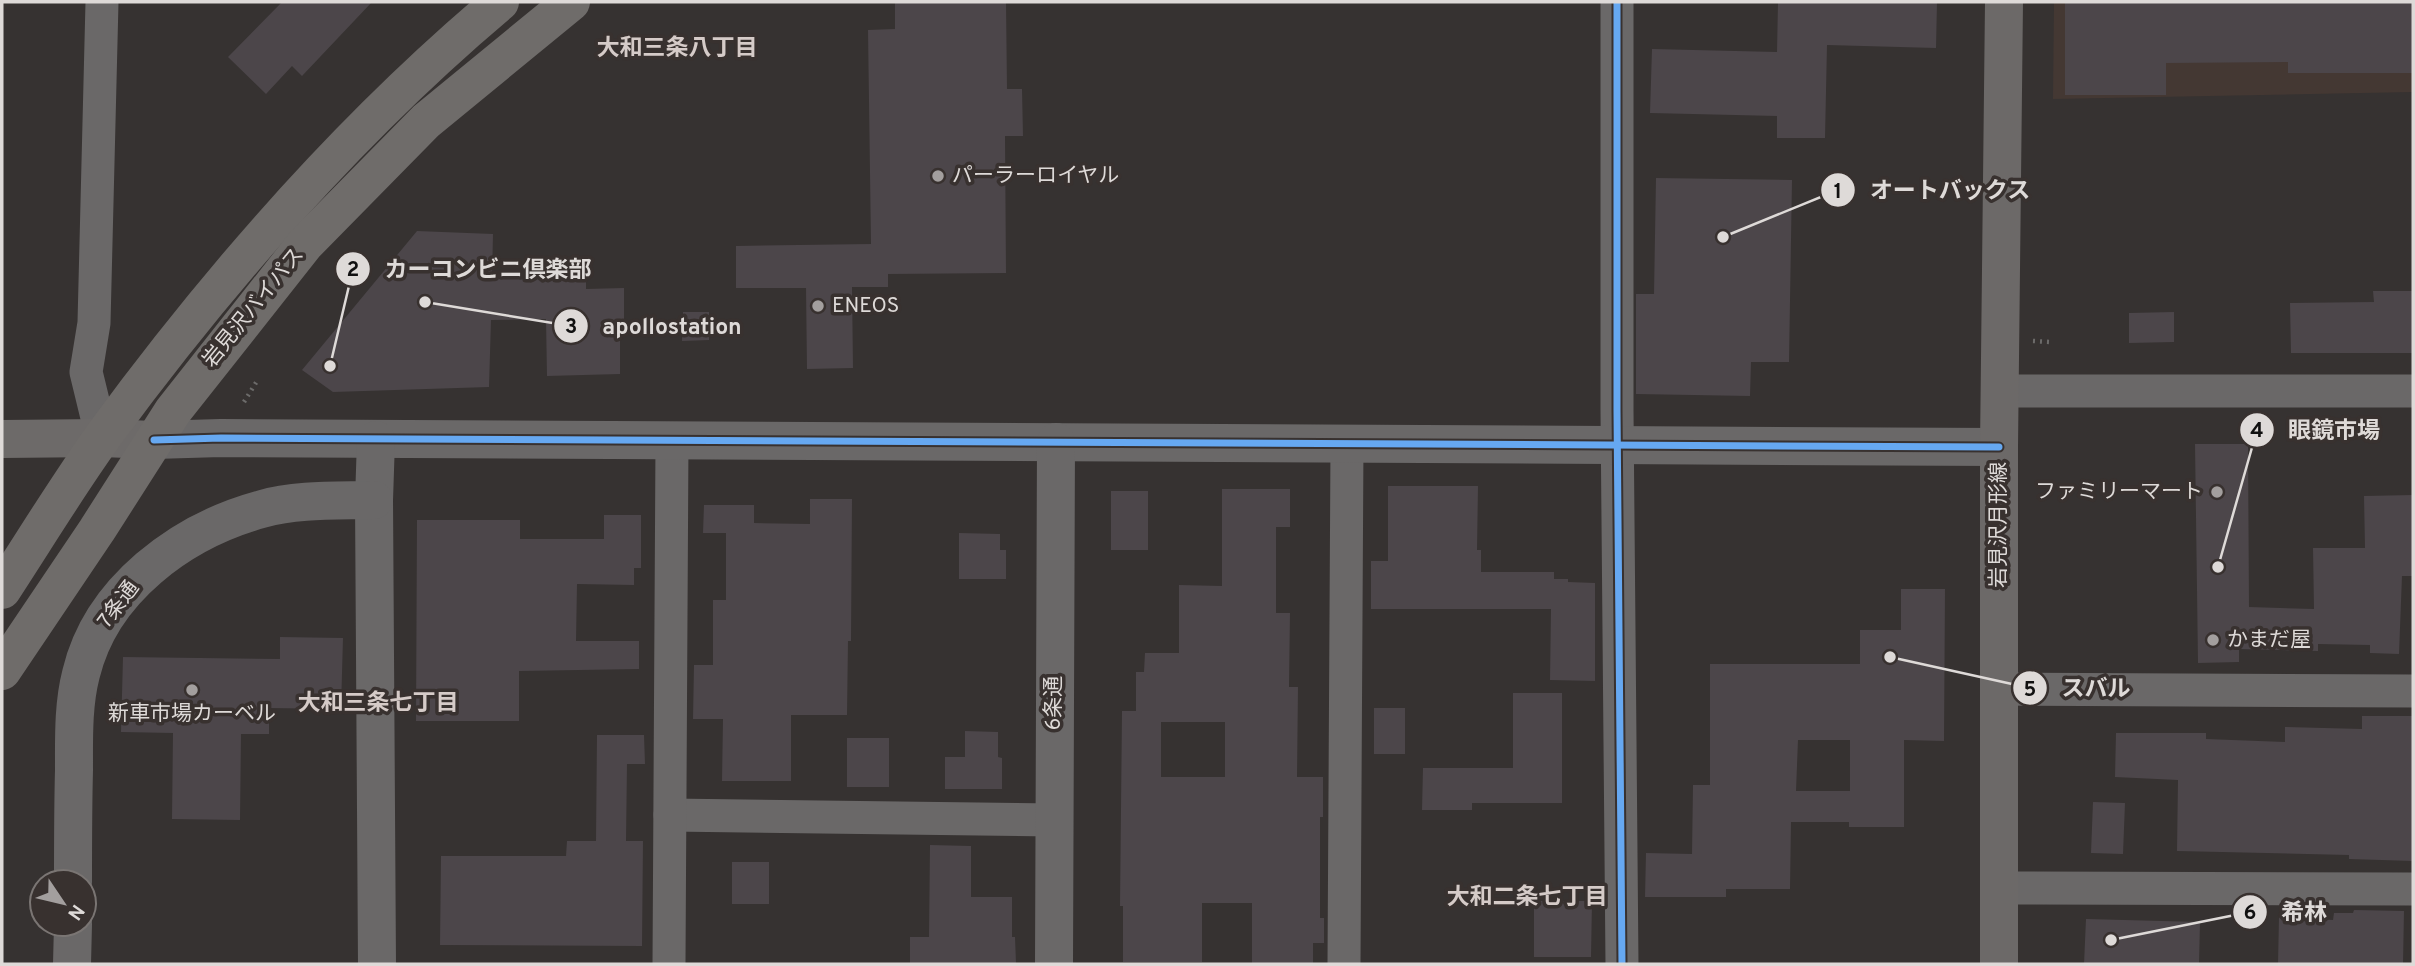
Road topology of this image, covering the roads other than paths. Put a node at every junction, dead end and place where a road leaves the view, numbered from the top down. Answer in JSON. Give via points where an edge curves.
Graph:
{"nodes":[{"id":1,"x":102,"y":2,"type":"edge"},
{"id":2,"x":500,"y":2,"type":"edge"},
{"id":3,"x":571,"y":2,"type":"edge"},
{"id":4,"x":1617,"y":2,"type":"edge"},
{"id":5,"x":2004,"y":2,"type":"edge"},
{"id":6,"x":2000,"y":391,"type":"junction"},
{"id":7,"x":2413,"y":391,"type":"edge"},
{"id":8,"x":102,"y":438,"type":"junction"},
{"id":9,"x":2,"y":439,"type":"edge"},
{"id":10,"x":154,"y":440,"type":"junction"},
{"id":11,"x":376,"y":440,"type":"junction"},
{"id":12,"x":672,"y":440,"type":"junction"},
{"id":13,"x":1056,"y":442,"type":"junction"},
{"id":14,"x":1347,"y":443,"type":"junction"},
{"id":15,"x":1617,"y":445,"type":"junction"},
{"id":16,"x":1999,"y":447,"type":"junction"},
{"id":17,"x":374,"y":499,"type":"junction"},
{"id":18,"x":2,"y":590,"type":"edge"},
{"id":19,"x":2,"y":671,"type":"edge"},
{"id":20,"x":1999,"y":689,"type":"junction"},
{"id":21,"x":2413,"y":691,"type":"edge"},
{"id":22,"x":670,"y":815,"type":"junction"},
{"id":23,"x":1054,"y":820,"type":"junction"},
{"id":24,"x":73,"y":868,"type":"edge"},
{"id":25,"x":1999,"y":888,"type":"junction"},
{"id":26,"x":2413,"y":889,"type":"edge"},
{"id":27,"x":73,"y":938,"type":"edge"},
{"id":28,"x":72,"y":964,"type":"edge"},
{"id":29,"x":377,"y":964,"type":"edge"},
{"id":30,"x":669,"y":964,"type":"edge"},
{"id":31,"x":1054,"y":964,"type":"edge"},
{"id":32,"x":1344,"y":964,"type":"edge"},
{"id":33,"x":1622,"y":964,"type":"edge"},
{"id":34,"x":1999,"y":964,"type":"edge"}],
"edges":[{"from":1,"to":8,"type":"street","via":[[94,323],[86,372]]},
{"from":2,"to":8,"type":"highway","name":"岩見沢バイパス","via":[[446,47],[342,149],[258,241]]},
{"from":3,"to":10,"type":"highway","name":"岩見沢バイパス","via":[[426,121],[305,244]]},
{"from":4,"to":15,"type":"street"},
{"from":5,"to":6,"type":"main road","name":"岩見沢月形線"},
{"from":6,"to":7,"type":"street"},
{"from":6,"to":16,"type":"main road","name":"岩見沢月形線"},
{"from":8,"to":9,"type":"main road"},
{"from":8,"to":10,"type":"main road"},
{"from":8,"to":18,"type":"highway","name":"岩見沢バイパス"},
{"from":10,"to":11,"type":"street"},
{"from":10,"to":19,"type":"highway","name":"岩見沢バイパス"},
{"from":11,"to":12,"type":"street"},
{"from":11,"to":17,"type":"street"},
{"from":12,"to":13,"type":"street"},
{"from":12,"to":22,"type":"street"},
{"from":13,"to":14,"type":"street"},
{"from":13,"to":23,"type":"street","name":"6条通"},
{"from":14,"to":15,"type":"street"},
{"from":14,"to":32,"type":"street"},
{"from":15,"to":16,"type":"street"},
{"from":15,"to":33,"type":"street"},
{"from":16,"to":20,"type":"main road","name":"岩見沢月形線"},
{"from":17,"to":24,"type":"street","name":"7条通","via":[[295,504],[239,516],[172,550],[120,597],[90,648],[75,705]]},
{"from":17,"to":29,"type":"street"},
{"from":20,"to":21,"type":"street"},
{"from":20,"to":25,"type":"main road","name":"岩見沢月形線"},
{"from":22,"to":23,"type":"street"},
{"from":22,"to":30,"type":"street"},
{"from":23,"to":31,"type":"street","name":"6条通"},
{"from":25,"to":26,"type":"street"},
{"from":25,"to":34,"type":"main road","name":"岩見沢月形線"},
{"from":27,"to":28,"type":"street"}]}
